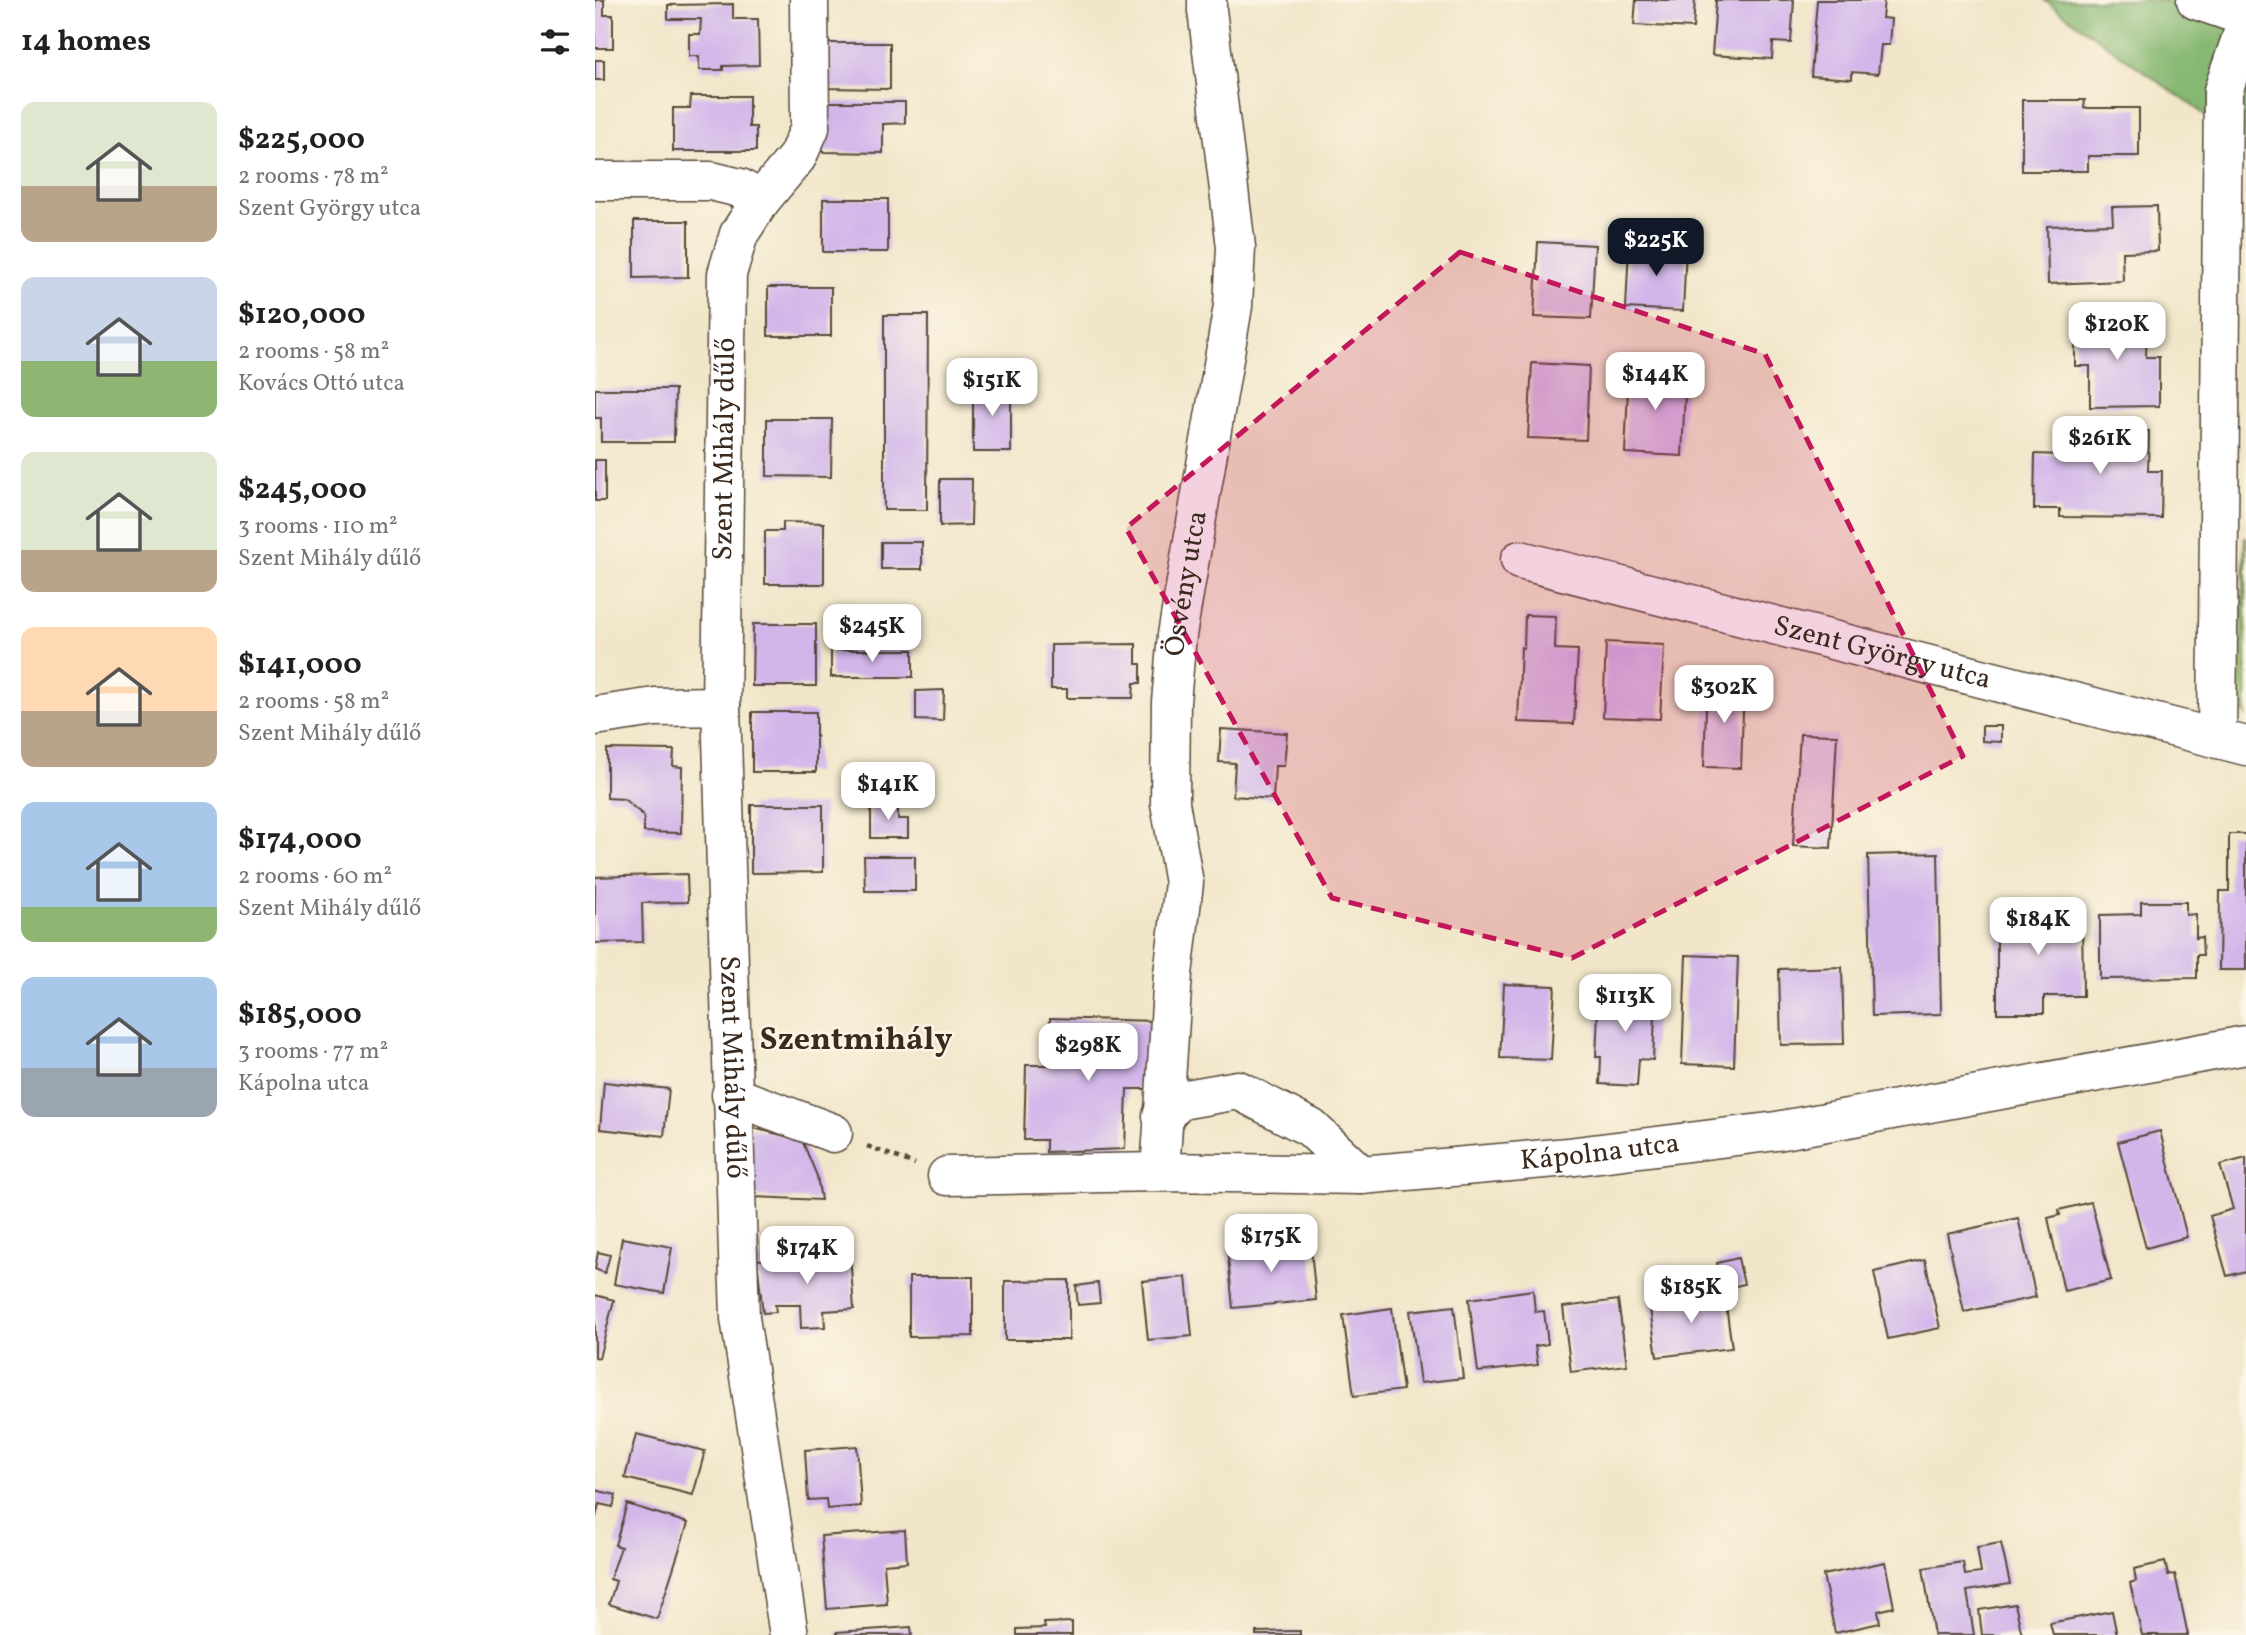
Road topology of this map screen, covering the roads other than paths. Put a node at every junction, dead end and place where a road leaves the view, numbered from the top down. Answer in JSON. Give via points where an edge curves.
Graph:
{"nodes":[{"id":1,"x":809,"y":0,"type":"edge"},
{"id":2,"x":1207,"y":0,"type":"edge"},
{"id":3,"x":2196,"y":0,"type":"edge"},
{"id":4,"x":2246,"y":17,"type":"edge"},
{"id":5,"x":2246,"y":24,"type":"edge"},
{"id":6,"x":595,"y":181,"type":"edge"},
{"id":7,"x":761,"y":200,"type":"junction"},
{"id":8,"x":1520,"y":560,"type":"dead end"},
{"id":9,"x":721,"y":706,"type":"junction"},
{"id":10,"x":595,"y":716,"type":"edge"},
{"id":11,"x":2232,"y":743,"type":"edge"},
{"id":12,"x":2246,"y":1045,"type":"edge"},
{"id":13,"x":731,"y":1095,"type":"junction"},
{"id":14,"x":1163,"y":1116,"type":"junction"},
{"id":15,"x":834,"y":1133,"type":"road end"},
{"id":16,"x":1160,"y":1172,"type":"junction"},
{"id":17,"x":1361,"y":1175,"type":"junction"},
{"id":18,"x":947,"y":1176,"type":"road end"},
{"id":19,"x":789,"y":1635,"type":"edge"}],
"edges":[{"from":1,"to":7,"type":"street","name":"Szent Mihály dűlő","via":[[810,128],[797,158]]},
{"from":2,"to":14,"type":"street","name":"Ösvény utca","via":[[1236,247],[1233,306],[1177,635],[1171,702],[1170,803],[1184,883]]},
{"from":3,"to":4,"type":"street"},
{"from":5,"to":11,"type":"street","via":[[2223,91]]},
{"from":6,"to":7,"type":"street","via":[[711,181],[740,188]]},
{"from":7,"to":9,"type":"street","name":"Szent Mihály dűlő","via":[[739,234],[727,274]]},
{"from":8,"to":11,"type":"street","name":"Szent György utca"},
{"from":9,"to":10,"type":"street","via":[[655,707]]},
{"from":9,"to":13,"type":"street","name":"Szent Mihály dűlő"},
{"from":12,"to":17,"type":"street","name":"Kápolna utca","via":[[1777,1131],[1568,1157]]},
{"from":13,"to":15,"type":"street"},
{"from":13,"to":19,"type":"street","name":"Szent Mihály dűlő","via":[[740,1318]]},
{"from":14,"to":16,"type":"street","name":"Ösvény utca"},
{"from":14,"to":17,"type":"street","via":[[1181,1100],[1238,1090],[1311,1128]]},
{"from":16,"to":17,"type":"street","name":"Kápolna utca"},
{"from":16,"to":18,"type":"street","name":"Kápolna utca"}]}
